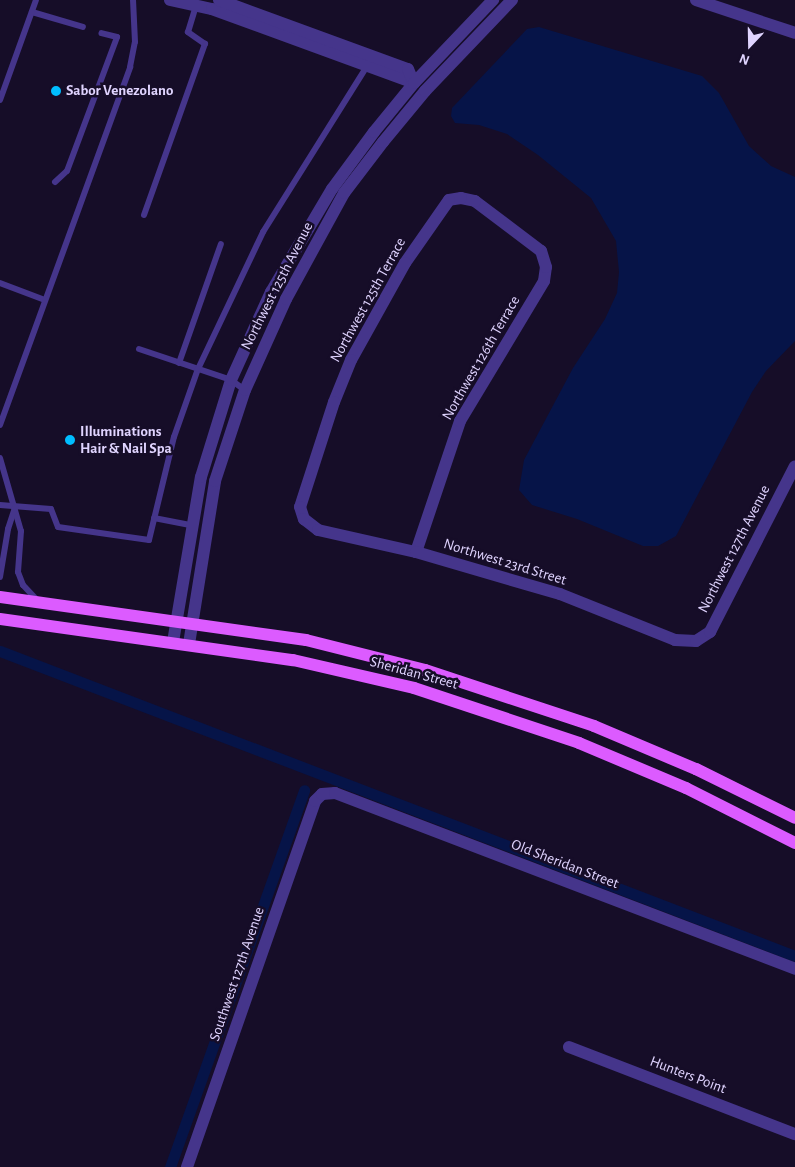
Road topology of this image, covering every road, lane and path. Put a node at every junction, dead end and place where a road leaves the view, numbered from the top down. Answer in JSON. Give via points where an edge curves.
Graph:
{"nodes":[{"id":1,"x":36,"y":0,"type":"edge"},
{"id":2,"x":133,"y":0,"type":"edge"},
{"id":3,"x":170,"y":0,"type":"edge"},
{"id":4,"x":219,"y":0,"type":"edge"},
{"id":5,"x":493,"y":0,"type":"edge"},
{"id":6,"x":512,"y":0,"type":"edge"},
{"id":7,"x":696,"y":0,"type":"edge"},
{"id":8,"x":197,"y":3,"type":"edge"},
{"id":9,"x":32,"y":12,"type":"junction"},
{"id":10,"x":83,"y":27,"type":"dead end"},
{"id":11,"x":101,"y":33,"type":"dead end"},
{"id":12,"x":795,"y":33,"type":"edge"},
{"id":13,"x":371,"y":61,"type":"junction"},
{"id":14,"x":414,"y":83,"type":"junction"},
{"id":15,"x":425,"y":91,"type":"junction"},
{"id":16,"x":0,"y":100,"type":"edge"},
{"id":17,"x":55,"y":182,"type":"dead end"},
{"id":18,"x":144,"y":215,"type":"dead end"},
{"id":19,"x":221,"y":244,"type":"dead end"},
{"id":20,"x":546,"y":267,"type":"joint"},
{"id":21,"x":0,"y":283,"type":"edge"},
{"id":22,"x":46,"y":300,"type":"junction"},
{"id":23,"x":139,"y":349,"type":"dead end"},
{"id":24,"x":179,"y":362,"type":"junction"},
{"id":25,"x":198,"y":369,"type":"junction"},
{"id":26,"x":230,"y":380,"type":"junction"},
{"id":27,"x":245,"y":390,"type":"junction"},
{"id":28,"x":0,"y":425,"type":"edge"},
{"id":29,"x":0,"y":458,"type":"edge"},
{"id":30,"x":795,"y":466,"type":"edge"},
{"id":31,"x":0,"y":505,"type":"edge"},
{"id":32,"x":16,"y":506,"type":"junction"},
{"id":33,"x":154,"y":518,"type":"junction"},
{"id":34,"x":304,"y":519,"type":"joint"},
{"id":35,"x":191,"y":525,"type":"junction"},
{"id":36,"x":416,"y":552,"type":"junction"},
{"id":37,"x":0,"y":577,"type":"edge"},
{"id":38,"x":0,"y":597,"type":"edge"},
{"id":39,"x":40,"y":604,"type":"junction"},
{"id":40,"x":0,"y":619,"type":"edge"},
{"id":41,"x":176,"y":621,"type":"junction"},
{"id":42,"x":192,"y":623,"type":"junction"},
{"id":43,"x":173,"y":642,"type":"junction"},
{"id":44,"x":696,"y":642,"type":"joint"},
{"id":45,"x":189,"y":644,"type":"junction"},
{"id":46,"x":322,"y":794,"type":"joint"},
{"id":47,"x":795,"y":818,"type":"edge"},
{"id":48,"x":795,"y":843,"type":"edge"},
{"id":49,"x":795,"y":969,"type":"edge"},
{"id":50,"x":569,"y":1047,"type":"dead end"},
{"id":51,"x":795,"y":1134,"type":"edge"},
{"id":52,"x":187,"y":1167,"type":"edge"}],
"edges":[{"from":1,"to":9,"type":"lane"},
{"from":2,"to":22,"type":"lane","via":[[135,42],[130,67]]},
{"from":3,"to":8,"type":"street"},
{"from":4,"to":13,"type":"street"},
{"from":5,"to":14,"type":"street","name":"Northwest 125th Avenue"},
{"from":6,"to":15,"type":"street","name":"Northwest 125th Avenue"},
{"from":7,"to":12,"type":"street"},
{"from":8,"to":13,"type":"street"},
{"from":8,"to":18,"type":"lane","via":[[188,32],[206,44]]},
{"from":9,"to":10,"type":"lane"},
{"from":9,"to":16,"type":"lane"},
{"from":11,"to":17,"type":"lane","via":[[117,37],[67,171]]},
{"from":13,"to":14,"type":"street"},
{"from":13,"to":25,"type":"lane","via":[[263,232]]},
{"from":14,"to":15,"type":"lane"},
{"from":14,"to":26,"type":"street","name":"Northwest 125th Avenue","via":[[332,189],[271,292]]},
{"from":15,"to":27,"type":"street","name":"Northwest 125th Avenue","via":[[344,193],[286,299]]},
{"from":19,"to":24,"type":"lane"},
{"from":20,"to":34,"type":"street","name":"Northwest 125th Terrace","via":[[541,251],[475,201],[449,200],[433,220],[351,360],[308,475],[300,507]]},
{"from":20,"to":36,"type":"street","name":"Northwest 126th Terrace","via":[[544,281],[460,420]]},
{"from":21,"to":22,"type":"lane"},
{"from":22,"to":28,"type":"lane"},
{"from":23,"to":24,"type":"lane"},
{"from":24,"to":25,"type":"lane"},
{"from":25,"to":26,"type":"lane"},
{"from":25,"to":33,"type":"lane","via":[[174,437]]},
{"from":26,"to":27,"type":"lane"},
{"from":26,"to":35,"type":"street","name":"Northwest 125th Avenue","via":[[200,477]]},
{"from":27,"to":42,"type":"street","name":"Northwest 125th Avenue","via":[[215,481]]},
{"from":29,"to":32,"type":"lane"},
{"from":30,"to":44,"type":"street","name":"Northwest 127th Avenue","via":[[710,632]]},
{"from":31,"to":32,"type":"lane"},
{"from":32,"to":33,"type":"lane","via":[[51,508],[58,527],[149,540]]},
{"from":32,"to":37,"type":"lane","via":[[8,529]]},
{"from":32,"to":39,"type":"lane","via":[[21,531],[18,572],[23,586]]},
{"from":33,"to":35,"type":"lane"},
{"from":34,"to":36,"type":"street","name":"Northwest 23rd Street","via":[[318,530]]},
{"from":35,"to":41,"type":"street","name":"Northwest 125th Avenue"},
{"from":36,"to":44,"type":"street","name":"Northwest 23rd Street","via":[[560,594],[675,640]]},
{"from":38,"to":39,"type":"main road","name":"Sheridan Street"},
{"from":39,"to":41,"type":"main road","name":"Sheridan Street"},
{"from":40,"to":43,"type":"main road","name":"Sheridan Street"},
{"from":41,"to":42,"type":"main road","name":"Sheridan Street"},
{"from":41,"to":43,"type":"street","name":"Northwest 125th Avenue"},
{"from":42,"to":45,"type":"street","name":"Northwest 125th Avenue"},
{"from":42,"to":47,"type":"main road","name":"Sheridan Street","via":[[306,640],[425,670],[594,726],[696,769]]},
{"from":43,"to":45,"type":"main road","name":"Sheridan Street"},
{"from":45,"to":48,"type":"main road","name":"Sheridan Street","via":[[293,660],[423,691],[580,743],[686,788]]},
{"from":46,"to":49,"type":"street","name":"Old Sheridan Street","via":[[334,793]]},
{"from":46,"to":52,"type":"street","name":"Southwest 127th Avenue","via":[[315,801]]},
{"from":50,"to":51,"type":"street","name":"Hunters Point"}]}
